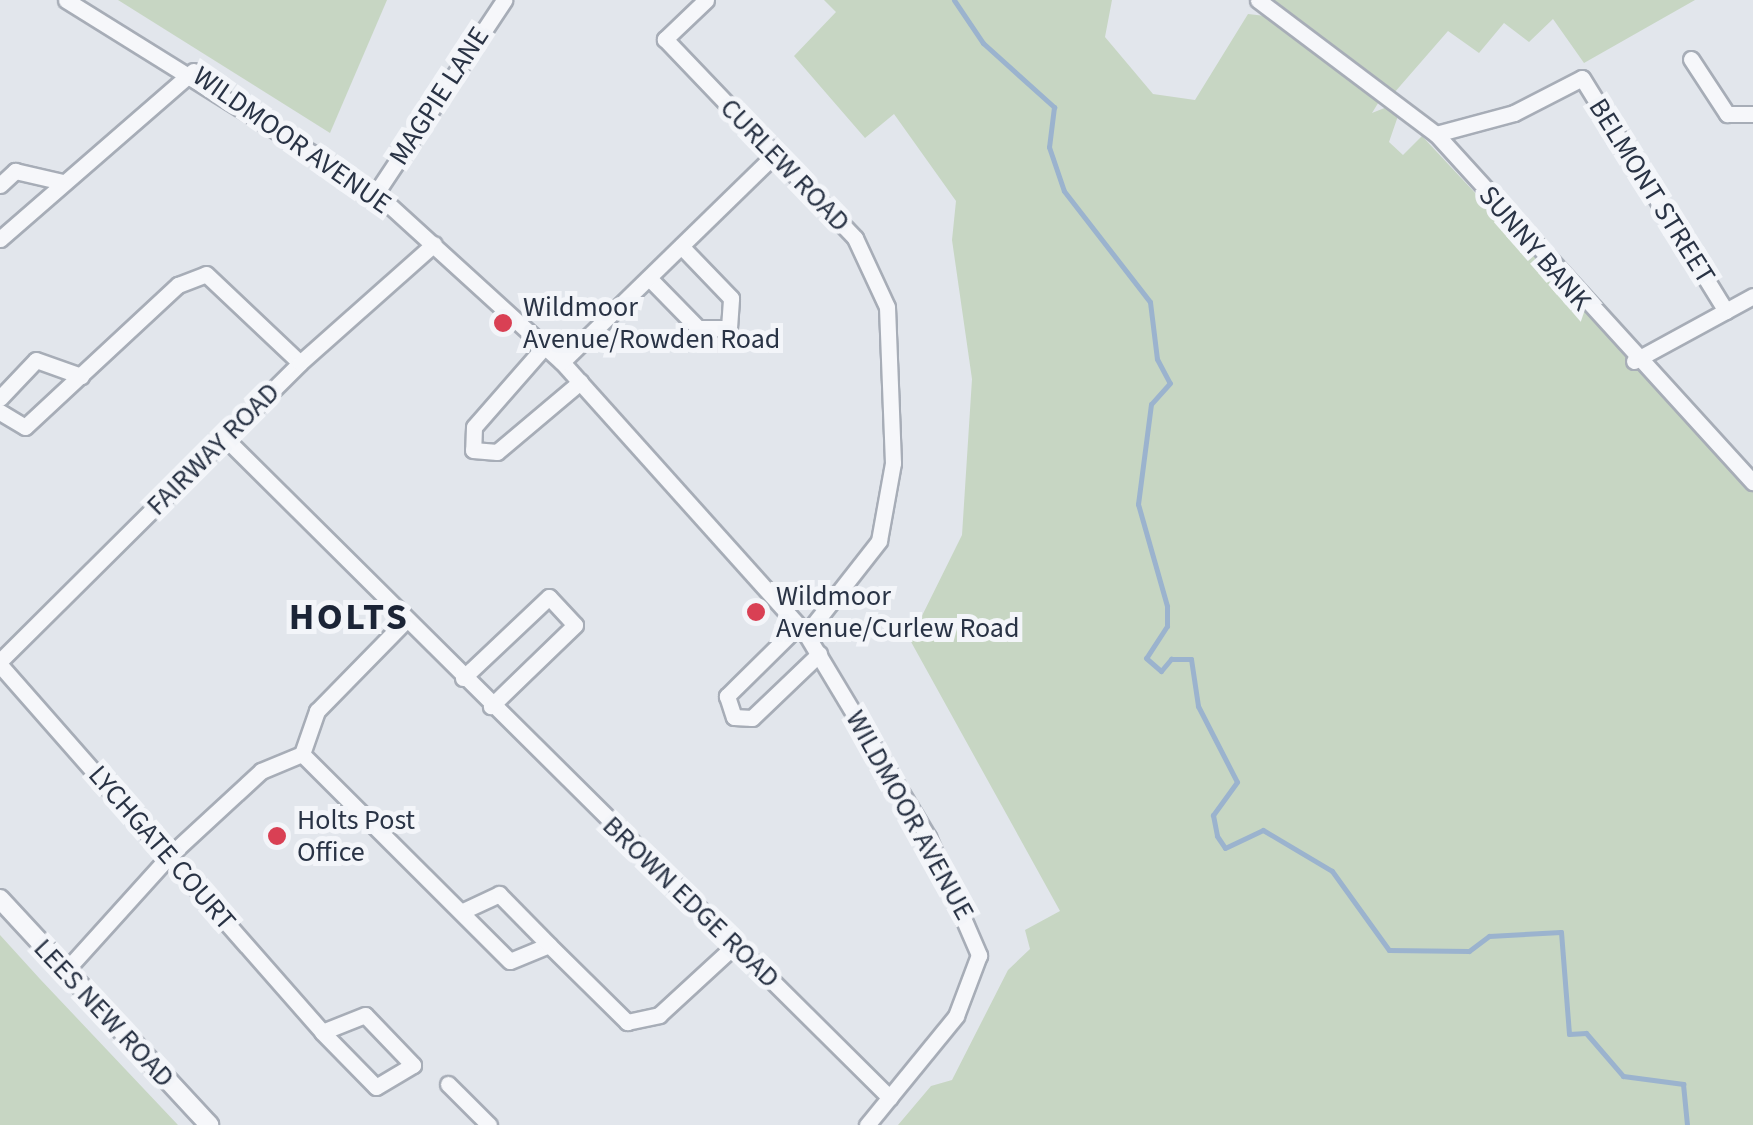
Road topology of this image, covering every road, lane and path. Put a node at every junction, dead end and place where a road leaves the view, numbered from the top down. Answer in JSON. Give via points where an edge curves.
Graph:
{"nodes":[{"id":1,"x":66,"y":0,"type":"edge"},
{"id":2,"x":504,"y":0,"type":"edge"},
{"id":3,"x":706,"y":0,"type":"edge"},
{"id":4,"x":1258,"y":0,"type":"edge"},
{"id":5,"x":1690,"y":59,"type":"dead end"},
{"id":6,"x":194,"y":71,"type":"junction"},
{"id":7,"x":1753,"y":114,"type":"edge"},
{"id":8,"x":1436,"y":134,"type":"junction"},
{"id":9,"x":774,"y":155,"type":"junction"},
{"id":10,"x":63,"y":182,"type":"junction"},
{"id":11,"x":0,"y":185,"type":"edge"},
{"id":12,"x":376,"y":194,"type":"junction"},
{"id":13,"x":0,"y":239,"type":"edge"},
{"id":14,"x":434,"y":244,"type":"junction"},
{"id":15,"x":680,"y":246,"type":"junction"},
{"id":16,"x":648,"y":278,"type":"junction"},
{"id":17,"x":1753,"y":296,"type":"edge"},
{"id":18,"x":1726,"y":310,"type":"junction"},
{"id":19,"x":544,"y":347,"type":"junction"},
{"id":20,"x":1634,"y":361,"type":"junction"},
{"id":21,"x":300,"y":362,"type":"junction"},
{"id":22,"x":562,"y":362,"type":"junction"},
{"id":23,"x":81,"y":376,"type":"junction"},
{"id":24,"x":580,"y":382,"type":"junction"},
{"id":25,"x":0,"y":398,"type":"edge"},
{"id":26,"x":0,"y":412,"type":"edge"},
{"id":27,"x":224,"y":436,"type":"junction"},
{"id":28,"x":1753,"y":482,"type":"edge"},
{"id":29,"x":406,"y":620,"type":"junction"},
{"id":30,"x":802,"y":630,"type":"junction"},
{"id":31,"x":819,"y":654,"type":"junction"},
{"id":32,"x":0,"y":663,"type":"edge"},
{"id":33,"x":463,"y":678,"type":"junction"},
{"id":34,"x":491,"y":706,"type":"junction"},
{"id":35,"x":302,"y":754,"type":"junction"},
{"id":36,"x":170,"y":855,"type":"junction"},
{"id":37,"x":0,"y":900,"type":"edge"},
{"id":38,"x":464,"y":911,"type":"junction"},
{"id":39,"x":549,"y":945,"type":"junction"},
{"id":40,"x":736,"y":945,"type":"junction"},
{"id":41,"x":68,"y":968,"type":"junction"},
{"id":42,"x":322,"y":1032,"type":"junction"},
{"id":43,"x":448,"y":1084,"type":"dead end"},
{"id":44,"x":890,"y":1098,"type":"junction"},
{"id":45,"x":209,"y":1125,"type":"edge"},
{"id":46,"x":489,"y":1125,"type":"edge"},
{"id":47,"x":867,"y":1125,"type":"edge"}],
"edges":[{"from":1,"to":6,"type":"street","name":"WILDMOOR AVENUE"},
{"from":2,"to":12,"type":"street","name":"MAGPIE LANE"},
{"from":3,"to":9,"type":"street","name":"CURLEW ROAD","via":[[665,39]]},
{"from":4,"to":8,"type":"street","name":"SUNNY BANK"},
{"from":5,"to":7,"type":"street","via":[[1728,114]]},
{"from":6,"to":10,"type":"street"},
{"from":6,"to":12,"type":"street","name":"WILDMOOR AVENUE"},
{"from":8,"to":18,"type":"street","name":"BELMONT STREET","via":[[1514,113],[1575,79]]},
{"from":8,"to":20,"type":"street","name":"SUNNY BANK"},
{"from":9,"to":15,"type":"street"},
{"from":9,"to":30,"type":"street","name":"CURLEW ROAD","via":[[855,238],[887,307],[896,380],[878,541]]},
{"from":10,"to":11,"type":"street","via":[[15,171]]},
{"from":10,"to":13,"type":"street"},
{"from":12,"to":14,"type":"street","name":"WILDMOOR AVENUE"},
{"from":14,"to":19,"type":"street","name":"WILDMOOR AVENUE"},
{"from":14,"to":21,"type":"street","name":"FAIRWAY ROAD"},
{"from":15,"to":16,"type":"street"},
{"from":15,"to":16,"type":"street","via":[[731,298],[729,328],[698,328]]},
{"from":16,"to":22,"type":"street"},
{"from":17,"to":18,"type":"street"},
{"from":18,"to":20,"type":"street"},
{"from":19,"to":22,"type":"street","name":"WILDMOOR AVENUE"},
{"from":19,"to":24,"type":"street","via":[[474,428],[473,450],[498,452]]},
{"from":20,"to":28,"type":"street","name":"SUNNY BANK"},
{"from":21,"to":23,"type":"street","via":[[206,274],[178,285]]},
{"from":21,"to":27,"type":"street","name":"FAIRWAY ROAD"},
{"from":22,"to":24,"type":"street","name":"WILDMOOR AVENUE"},
{"from":23,"to":25,"type":"street","via":[[36,360]]},
{"from":23,"to":26,"type":"street","via":[[25,427]]},
{"from":24,"to":30,"type":"street","name":"WILDMOOR AVENUE"},
{"from":27,"to":29,"type":"street","name":"BROWN EDGE ROAD"},
{"from":27,"to":32,"type":"street","name":"FAIRWAY ROAD"},
{"from":29,"to":33,"type":"street","name":"BROWN EDGE ROAD"},
{"from":29,"to":35,"type":"street","via":[[318,710]]},
{"from":30,"to":31,"type":"street","name":"WILDMOOR AVENUE"},
{"from":30,"to":31,"type":"street","via":[[727,696],[734,717],[752,718]]},
{"from":31,"to":44,"type":"street","name":"WILDMOOR AVENUE","via":[[962,900],[979,954],[968,997]]},
{"from":32,"to":36,"type":"street","name":"LYCHGATE COURT"},
{"from":33,"to":34,"type":"street","name":"BROWN EDGE ROAD"},
{"from":33,"to":34,"type":"street","via":[[549,597],[575,626]]},
{"from":34,"to":40,"type":"street","name":"BROWN EDGE ROAD"},
{"from":35,"to":36,"type":"street","via":[[262,771]]},
{"from":35,"to":38,"type":"street"},
{"from":36,"to":41,"type":"street"},
{"from":36,"to":42,"type":"street","name":"LYCHGATE COURT"},
{"from":37,"to":41,"type":"street","name":"LEES NEW ROAD"},
{"from":38,"to":39,"type":"street","via":[[510,961]]},
{"from":38,"to":39,"type":"street","via":[[499,894]]},
{"from":39,"to":40,"type":"street","via":[[627,1022],[659,1015]]},
{"from":40,"to":44,"type":"street","name":"BROWN EDGE ROAD"},
{"from":41,"to":45,"type":"street","name":"LEES NEW ROAD"},
{"from":42,"to":42,"type":"street","name":"LYCHGATE COURT","via":[[366,1015],[413,1066],[376,1087]]},
{"from":43,"to":46,"type":"street"},
{"from":44,"to":47,"type":"street","name":"WILDMOOR AVENUE"}]}
